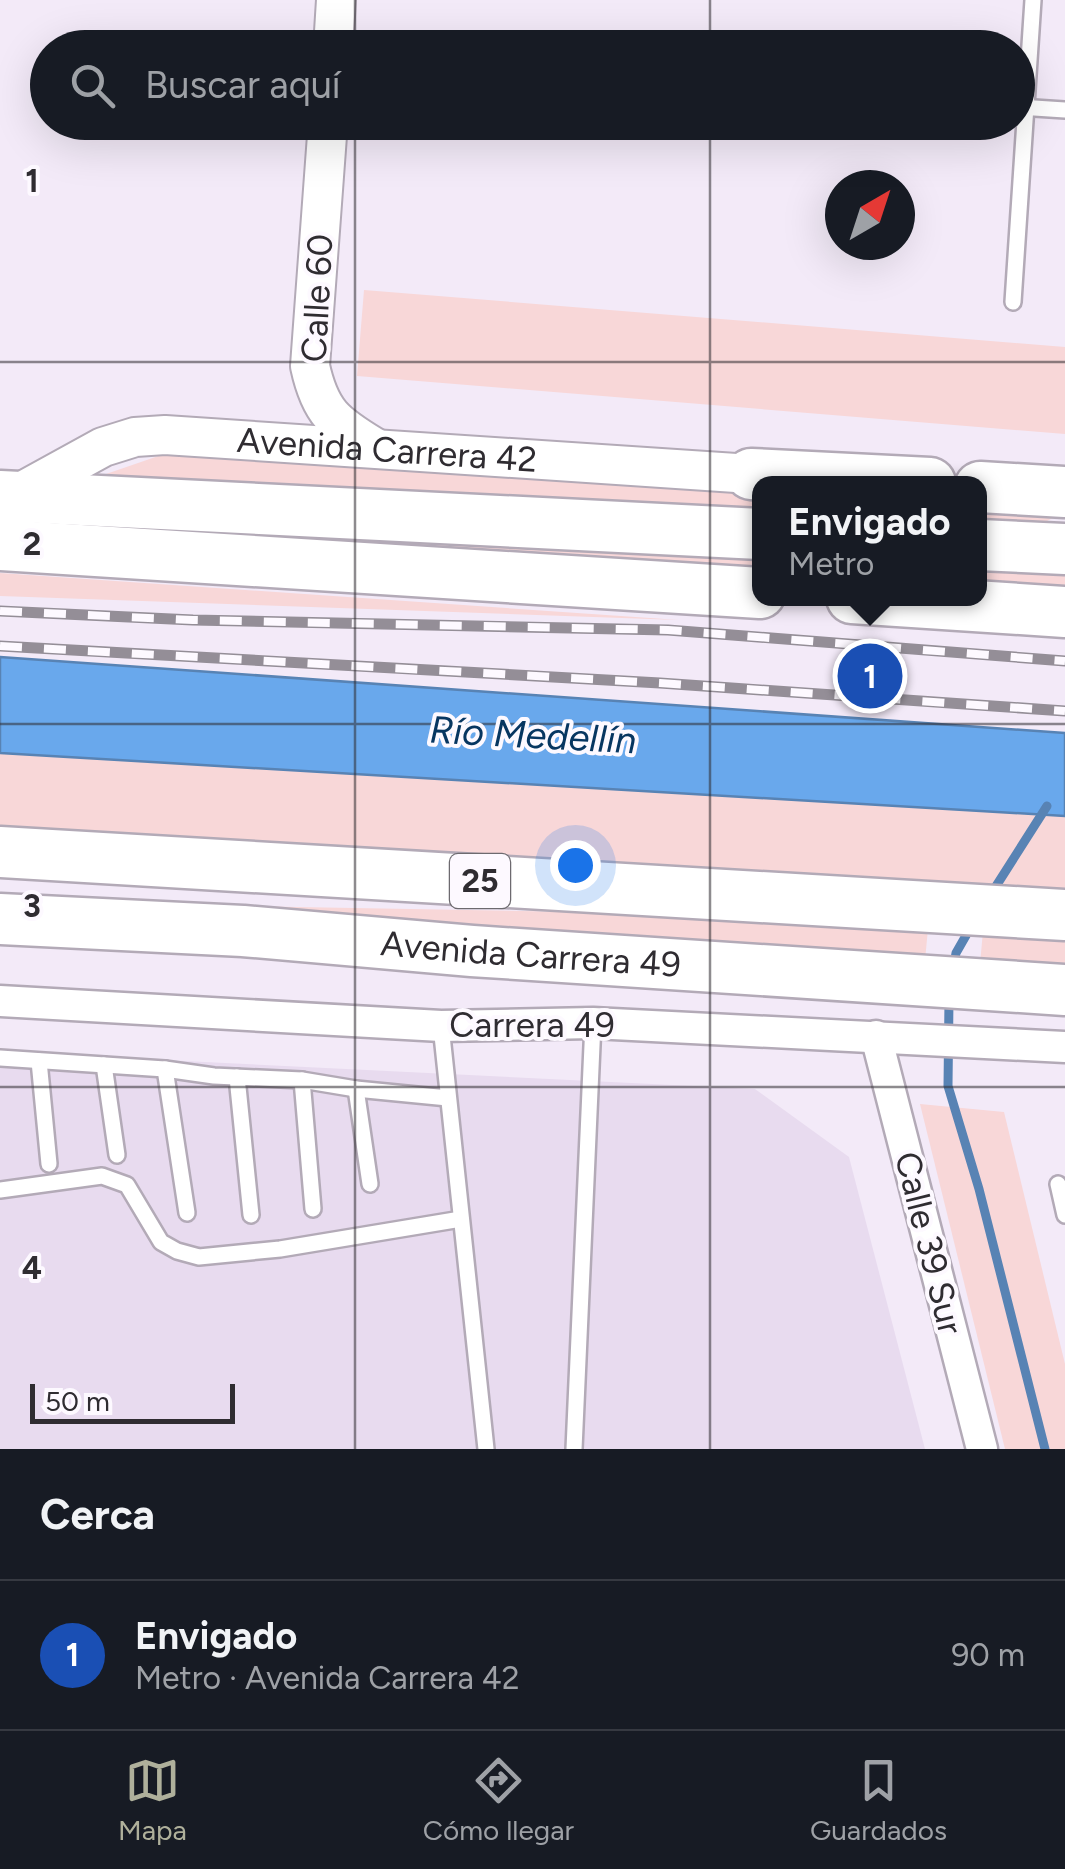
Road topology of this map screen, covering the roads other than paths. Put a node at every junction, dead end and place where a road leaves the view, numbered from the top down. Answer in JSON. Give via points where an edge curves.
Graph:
{"nodes":[{"id":1,"x":336,"y":0,"type":"edge"},
{"id":2,"x":1034,"y":0,"type":"edge"},
{"id":3,"x":334,"y":30,"type":"edge"},
{"id":4,"x":1031,"y":30,"type":"edge"},
{"id":5,"x":1035,"y":108,"type":"edge"},
{"id":6,"x":1065,"y":110,"type":"edge"},
{"id":7,"x":327,"y":140,"type":"edge"},
{"id":8,"x":1020,"y":140,"type":"edge"},
{"id":9,"x":1013,"y":302,"type":"dead end"},
{"id":10,"x":374,"y":448,"type":"junction"},
{"id":11,"x":782,"y":476,"type":"edge"},
{"id":12,"x":821,"y":476,"type":"edge"},
{"id":13,"x":752,"y":478,"type":"edge"},
{"id":14,"x":987,"y":487,"type":"edge"},
{"id":15,"x":1065,"y":492,"type":"edge"},
{"id":16,"x":6,"y":497,"type":"edge"},
{"id":17,"x":752,"y":534,"type":"edge"},
{"id":18,"x":0,"y":545,"type":"edge"},
{"id":19,"x":987,"y":545,"type":"edge"},
{"id":20,"x":1060,"y":546,"type":"edge"},
{"id":21,"x":752,"y":592,"type":"edge"},
{"id":22,"x":974,"y":606,"type":"edge"},
{"id":23,"x":1065,"y":612,"type":"edge"},
{"id":24,"x":0,"y":852,"type":"edge"},
{"id":25,"x":362,"y":874,"type":"junction"},
{"id":26,"x":1050,"y":914,"type":"edge"},
{"id":27,"x":0,"y":915,"type":"edge"},
{"id":28,"x":1065,"y":990,"type":"edge"},
{"id":29,"x":0,"y":1001,"type":"edge"},
{"id":30,"x":593,"y":1022,"type":"junction"},
{"id":31,"x":441,"y":1026,"type":"junction"},
{"id":32,"x":876,"y":1036,"type":"junction"},
{"id":33,"x":1065,"y":1047,"type":"edge"},
{"id":34,"x":0,"y":1058,"type":"edge"},
{"id":35,"x":40,"y":1061,"type":"junction"},
{"id":36,"x":104,"y":1065,"type":"junction"},
{"id":37,"x":165,"y":1069,"type":"junction"},
{"id":38,"x":237,"y":1077,"type":"junction"},
{"id":39,"x":302,"y":1080,"type":"junction"},
{"id":40,"x":356,"y":1089,"type":"junction"},
{"id":41,"x":448,"y":1098,"type":"junction"},
{"id":42,"x":116,"y":1155,"type":"dead end"},
{"id":43,"x":49,"y":1164,"type":"dead end"},
{"id":44,"x":370,"y":1184,"type":"dead end"},
{"id":45,"x":1058,"y":1184,"type":"dead end"},
{"id":46,"x":0,"y":1190,"type":"edge"},
{"id":47,"x":313,"y":1209,"type":"dead end"},
{"id":48,"x":187,"y":1212,"type":"dead end"},
{"id":49,"x":1065,"y":1215,"type":"edge"},
{"id":50,"x":251,"y":1216,"type":"dead end"},
{"id":51,"x":461,"y":1219,"type":"junction"},
{"id":52,"x":486,"y":1449,"type":"edge"},
{"id":53,"x":574,"y":1449,"type":"edge"},
{"id":54,"x":982,"y":1449,"type":"edge"}],
"edges":[{"from":1,"to":3,"type":"street"},
{"from":2,"to":4,"type":"lane"},
{"from":5,"to":6,"type":"lane"},
{"from":7,"to":10,"type":"street","name":"Calle 60","via":[[310,366],[327,412]]},
{"from":8,"to":9,"type":"lane"},
{"from":10,"to":13,"type":"street","name":"Avenida Carrera 42"},
{"from":10,"to":16,"type":"street","name":"Avenida Carrera 42","via":[[135,437]]},
{"from":11,"to":12,"type":"highway"},
{"from":14,"to":15,"type":"highway"},
{"from":16,"to":17,"type":"highway","name":"Avenida Carrera 42"},
{"from":18,"to":21,"type":"highway"},
{"from":19,"to":20,"type":"highway"},
{"from":22,"to":23,"type":"highway"},
{"from":24,"to":25,"type":"highway","name":"Avenida Carrera 49","number":"25"},
{"from":25,"to":26,"type":"highway","name":"Avenida Carrera 49","number":"25"},
{"from":25,"to":27,"type":"highway"},
{"from":27,"to":28,"type":"highway","name":"Avenida Carrera 49","number":"25"},
{"from":29,"to":31,"type":"street","name":"Carrera 49"},
{"from":30,"to":31,"type":"street","name":"Carrera 49"},
{"from":30,"to":32,"type":"street","name":"Carrera 49"},
{"from":30,"to":53,"type":"lane"},
{"from":31,"to":41,"type":"lane"},
{"from":32,"to":33,"type":"street","name":"Carrera 49"},
{"from":32,"to":54,"type":"street","name":"Calle 39 Sur"},
{"from":34,"to":35,"type":"lane"},
{"from":35,"to":36,"type":"lane"},
{"from":35,"to":43,"type":"lane"},
{"from":36,"to":37,"type":"lane"},
{"from":36,"to":42,"type":"lane"},
{"from":37,"to":38,"type":"lane"},
{"from":37,"to":48,"type":"lane"},
{"from":38,"to":39,"type":"lane"},
{"from":38,"to":50,"type":"lane"},
{"from":39,"to":40,"type":"lane"},
{"from":39,"to":47,"type":"lane"},
{"from":40,"to":41,"type":"lane"},
{"from":40,"to":44,"type":"lane"},
{"from":41,"to":51,"type":"lane"},
{"from":45,"to":49,"type":"lane"},
{"from":46,"to":51,"type":"lane","via":[[102,1176],[115,1180],[126,1186],[161,1242],[199,1258]]},
{"from":51,"to":52,"type":"lane"}]}
